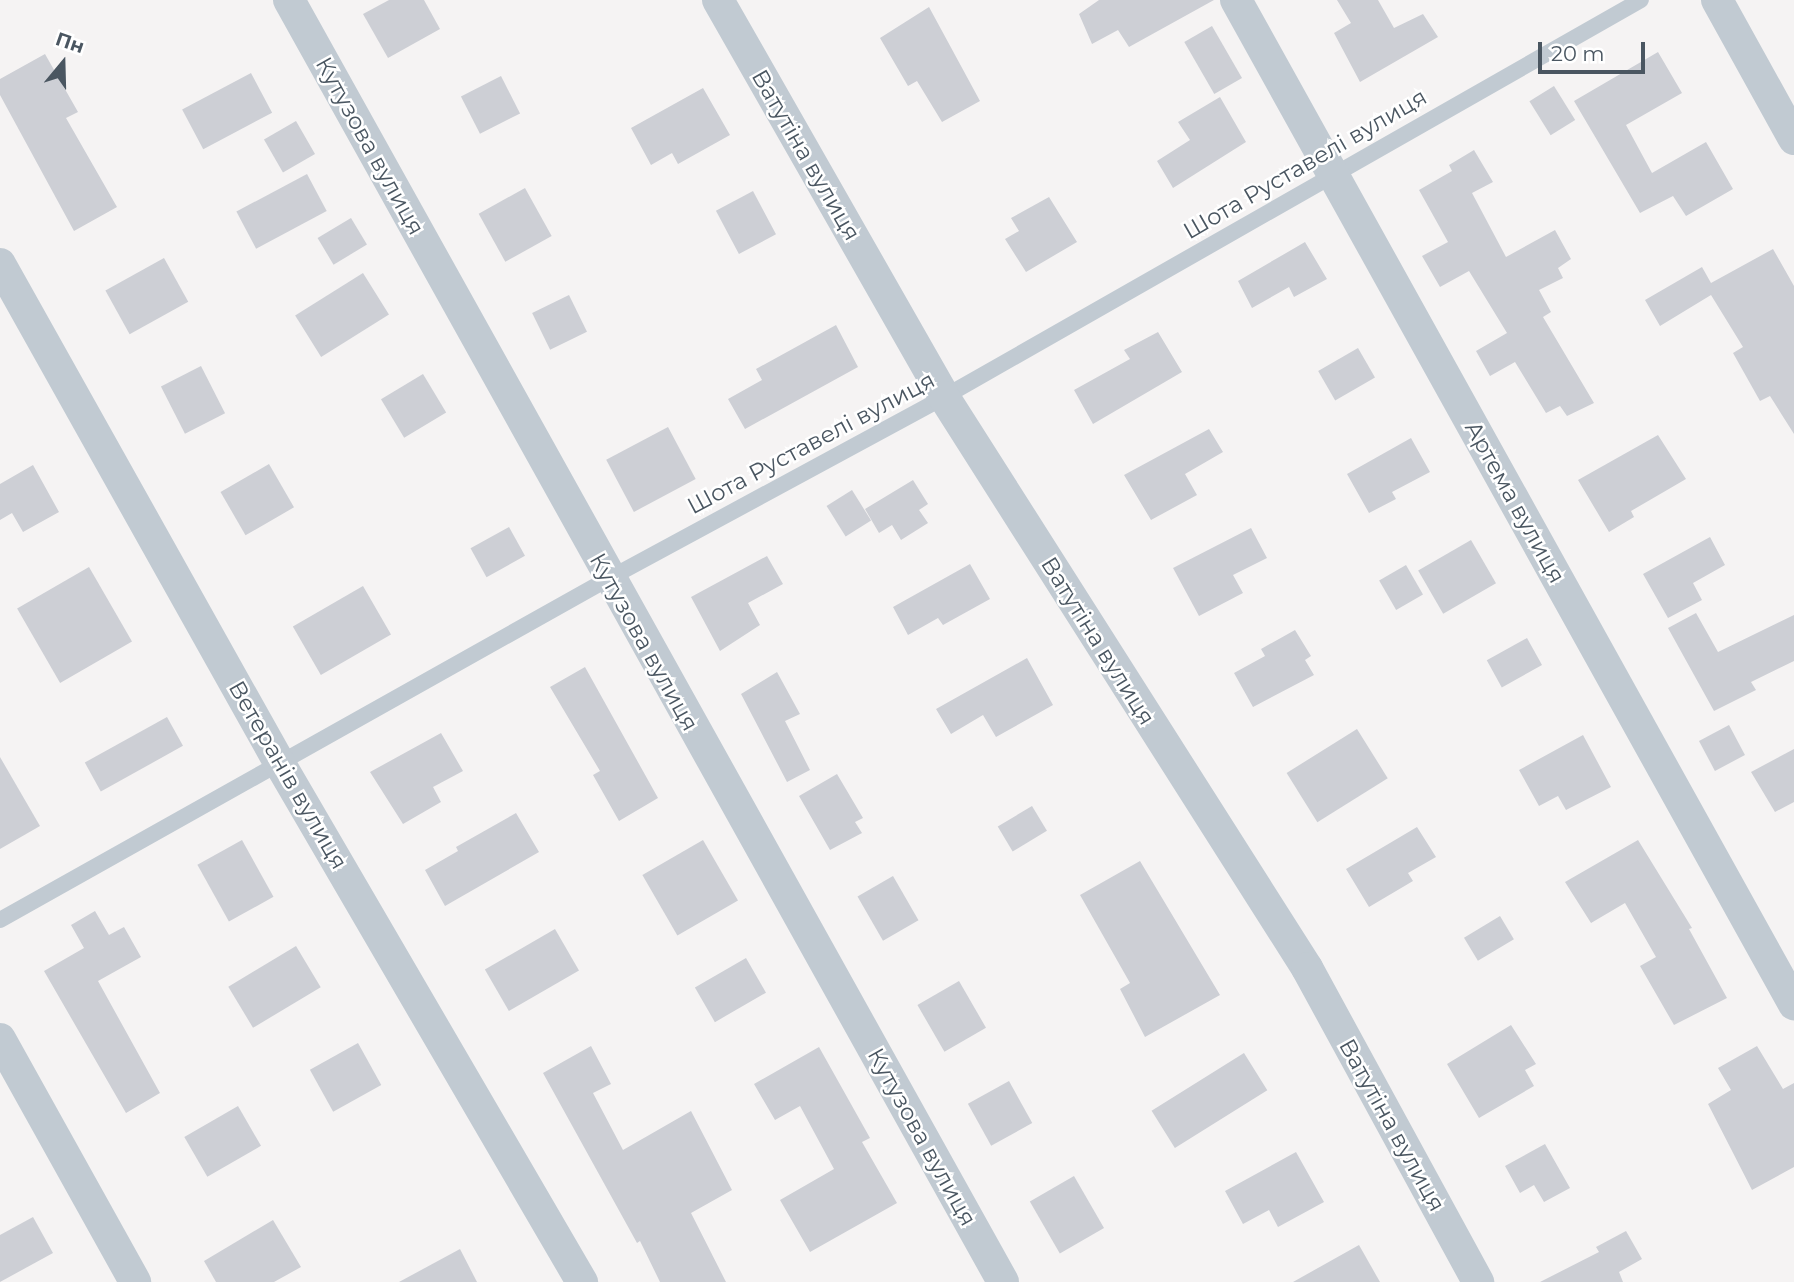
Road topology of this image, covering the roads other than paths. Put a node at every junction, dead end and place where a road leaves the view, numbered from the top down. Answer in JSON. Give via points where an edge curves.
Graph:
{"nodes":[{"id":1,"x":289,"y":0,"type":"edge"},
{"id":2,"x":718,"y":0,"type":"edge"},
{"id":3,"x":1236,"y":0,"type":"edge"},
{"id":4,"x":1641,"y":0,"type":"edge"},
{"id":5,"x":1717,"y":0,"type":"edge"},
{"id":6,"x":1794,"y":139,"type":"edge"},
{"id":7,"x":1333,"y":173,"type":"junction"},
{"id":8,"x":0,"y":264,"type":"edge"},
{"id":9,"x":944,"y":397,"type":"junction"},
{"id":10,"x":608,"y":579,"type":"junction"},
{"id":11,"x":280,"y":764,"type":"junction"},
{"id":12,"x":0,"y":920,"type":"edge"},
{"id":13,"x":1794,"y":1004,"type":"edge"},
{"id":14,"x":0,"y":1039,"type":"edge"},
{"id":15,"x":135,"y":1282,"type":"edge"},
{"id":16,"x":582,"y":1282,"type":"edge"},
{"id":17,"x":1003,"y":1282,"type":"edge"},
{"id":18,"x":1478,"y":1282,"type":"edge"}],
"edges":[{"from":1,"to":10,"type":"street","name":"Кутузова вулиця"},
{"from":2,"to":9,"type":"street","name":"Ватутіна вулиця"},
{"from":3,"to":7,"type":"street","name":"Артема вулиця"},
{"from":4,"to":7,"type":"lane","name":"Шота Руставелі вулиця"},
{"from":5,"to":6,"type":"street"},
{"from":7,"to":9,"type":"lane","name":"Шота Руставелі вулиця"},
{"from":7,"to":13,"type":"street","name":"Артема вулиця"},
{"from":8,"to":11,"type":"street","name":"Ветеранів вулиця"},
{"from":9,"to":10,"type":"lane","name":"Шота Руставелі вулиця"},
{"from":9,"to":18,"type":"street","name":"Ватутіна вулиця","via":[[1307,968]]},
{"from":10,"to":11,"type":"lane","name":"Шота Руставелі вулиця"},
{"from":10,"to":17,"type":"street","name":"Кутузова вулиця"},
{"from":11,"to":12,"type":"lane","name":"Шота Руставелі вулиця"},
{"from":11,"to":16,"type":"street","name":"Ветеранів вулиця"},
{"from":14,"to":15,"type":"street"}]}
